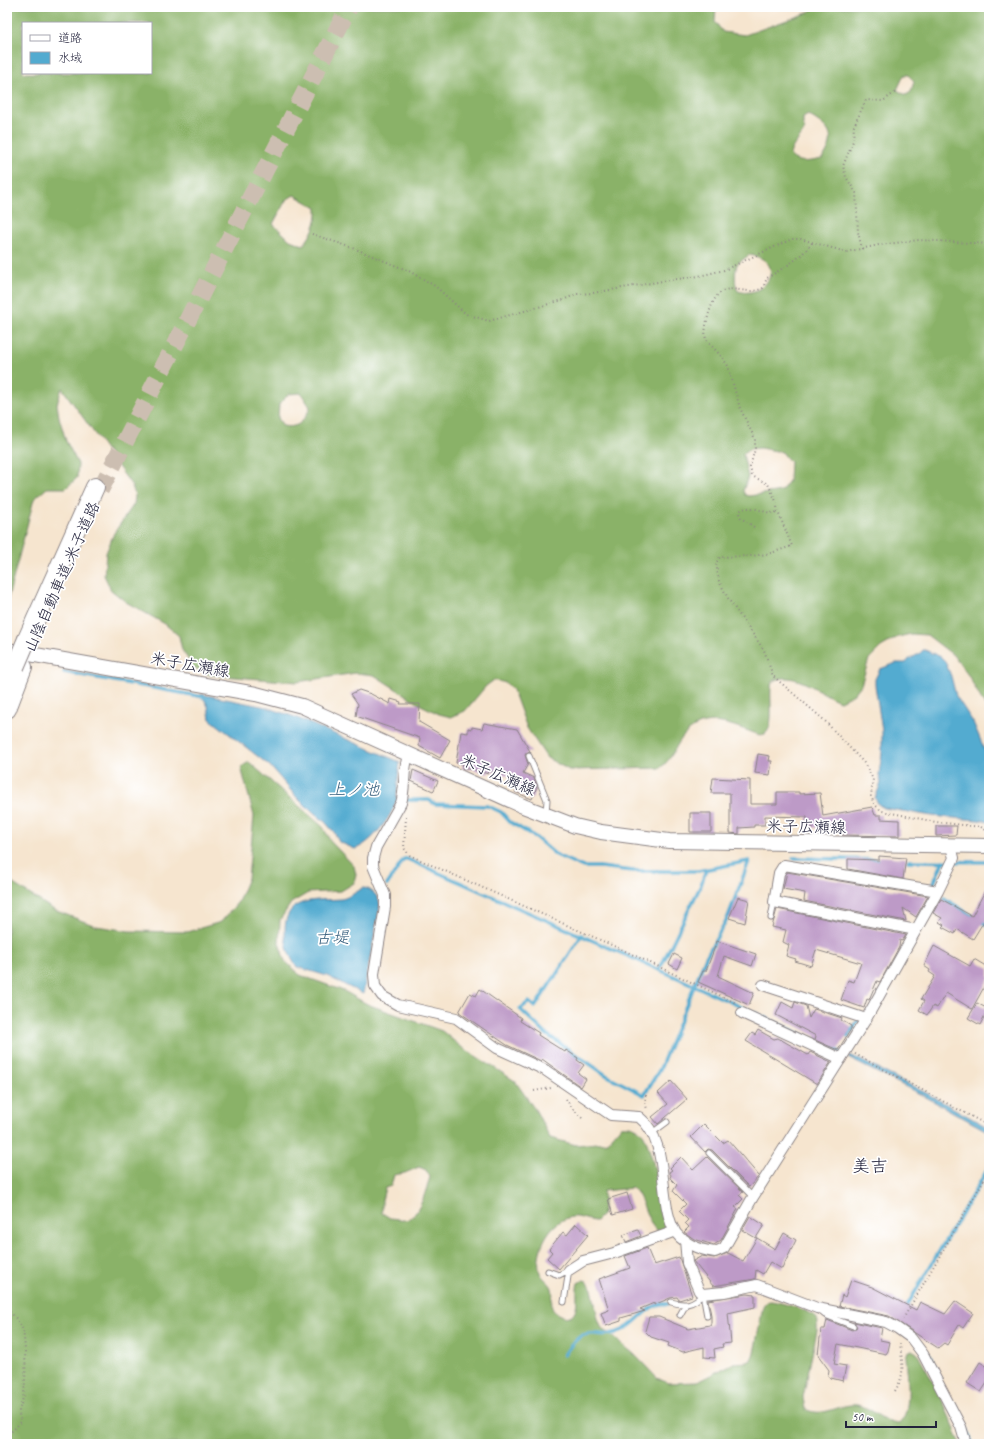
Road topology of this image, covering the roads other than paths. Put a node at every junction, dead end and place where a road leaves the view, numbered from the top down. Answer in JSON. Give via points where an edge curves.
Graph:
{"nodes":[{"id":1,"x":97,"y":488,"type":"tunnel mouth"},
{"id":2,"x":7,"y":650,"type":"edge"},
{"id":3,"x":19,"y":667,"type":"junction"},
{"id":4,"x":7,"y":689,"type":"edge"},
{"id":5,"x":7,"y":709,"type":"edge"},
{"id":6,"x":409,"y":753,"type":"junction"},
{"id":7,"x":529,"y":756,"type":"dead end"},
{"id":8,"x":546,"y":814,"type":"junction"},
{"id":9,"x":951,"y":846,"type":"junction"},
{"id":10,"x":989,"y":846,"type":"edge"},
{"id":11,"x":938,"y":891,"type":"junction"},
{"id":12,"x":774,"y":902,"type":"junction"},
{"id":13,"x":771,"y":918,"type":"dead end"},
{"id":14,"x":916,"y":930,"type":"junction"},
{"id":15,"x":763,"y":985,"type":"dead end"},
{"id":16,"x":740,"y":1008,"type":"road end"},
{"id":17,"x":866,"y":1019,"type":"junction"},
{"id":18,"x":842,"y":1059,"type":"junction"},
{"id":19,"x":667,"y":1122,"type":"dead end"},
{"id":20,"x":652,"y":1133,"type":"junction"},
{"id":21,"x":709,"y":1153,"type":"dead end"},
{"id":22,"x":753,"y":1197,"type":"junction"},
{"id":23,"x":674,"y":1229,"type":"junction"},
{"id":24,"x":685,"y":1240,"type":"junction"},
{"id":25,"x":570,"y":1270,"type":"junction"},
{"id":26,"x":548,"y":1271,"type":"dead end"},
{"id":27,"x":703,"y":1294,"type":"junction"},
{"id":28,"x":564,"y":1302,"type":"dead end"},
{"id":29,"x":671,"y":1302,"type":"dead end"},
{"id":30,"x":685,"y":1306,"type":"junction"},
{"id":31,"x":817,"y":1308,"type":"junction"},
{"id":32,"x":680,"y":1315,"type":"dead end"},
{"id":33,"x":707,"y":1316,"type":"dead end"},
{"id":34,"x":854,"y":1326,"type":"dead end"},
{"id":35,"x":966,"y":1444,"type":"edge"}],
"edges":[{"from":1,"to":3,"type":"highway","name":"山陰自動車道;米子道路"},
{"from":2,"to":6,"type":"main road","name":"米子広瀬線","via":[[256,694],[302,706]]},
{"from":3,"to":4,"type":"highway","name":"山陰自動車道;米子道路"},
{"from":3,"to":5,"type":"highway","name":"山陰自動車道;米子道路"},
{"from":6,"to":8,"type":"main road","name":"米子広瀬線"},
{"from":6,"to":20,"type":"street","via":[[405,762],[404,796],[376,847],[372,863],[385,895],[374,974],[375,986],[382,996],[398,1005],[456,1018],[497,1048],[545,1070],[611,1115],[639,1117]]},
{"from":7,"to":8,"type":"lane","via":[[547,800]]},
{"from":8,"to":9,"type":"main road","name":"米子広瀬線","via":[[576,826],[601,832],[669,841]]},
{"from":9,"to":10,"type":"main road","name":"米子広瀬線"},
{"from":9,"to":11,"type":"street","via":[[954,858]]},
{"from":11,"to":12,"type":"street","via":[[784,865],[779,873]]},
{"from":11,"to":14,"type":"street"},
{"from":12,"to":13,"type":"lane"},
{"from":12,"to":14,"type":"street"},
{"from":14,"to":17,"type":"street"},
{"from":15,"to":17,"type":"street"},
{"from":16,"to":18,"type":"street"},
{"from":17,"to":18,"type":"street"},
{"from":18,"to":22,"type":"street"},
{"from":19,"to":20,"type":"lane"},
{"from":20,"to":23,"type":"street","via":[[658,1149]]},
{"from":21,"to":22,"type":"lane"},
{"from":22,"to":24,"type":"street","via":[[724,1248],[715,1252],[702,1249]]},
{"from":23,"to":24,"type":"street"},
{"from":23,"to":25,"type":"street","via":[[670,1233],[614,1253],[583,1261]]},
{"from":24,"to":27,"type":"street","via":[[687,1263],[698,1291]]},
{"from":25,"to":26,"type":"lane","via":[[559,1275]]},
{"from":25,"to":28,"type":"lane"},
{"from":27,"to":30,"type":"lane","via":[[698,1300]]},
{"from":27,"to":31,"type":"street","via":[[757,1285]]},
{"from":27,"to":33,"type":"lane"},
{"from":29,"to":30,"type":"lane"},
{"from":30,"to":32,"type":"lane"},
{"from":31,"to":34,"type":"lane","via":[[825,1316]]},
{"from":31,"to":35,"type":"street","via":[[886,1322],[911,1338],[923,1354],[961,1427]]}]}
